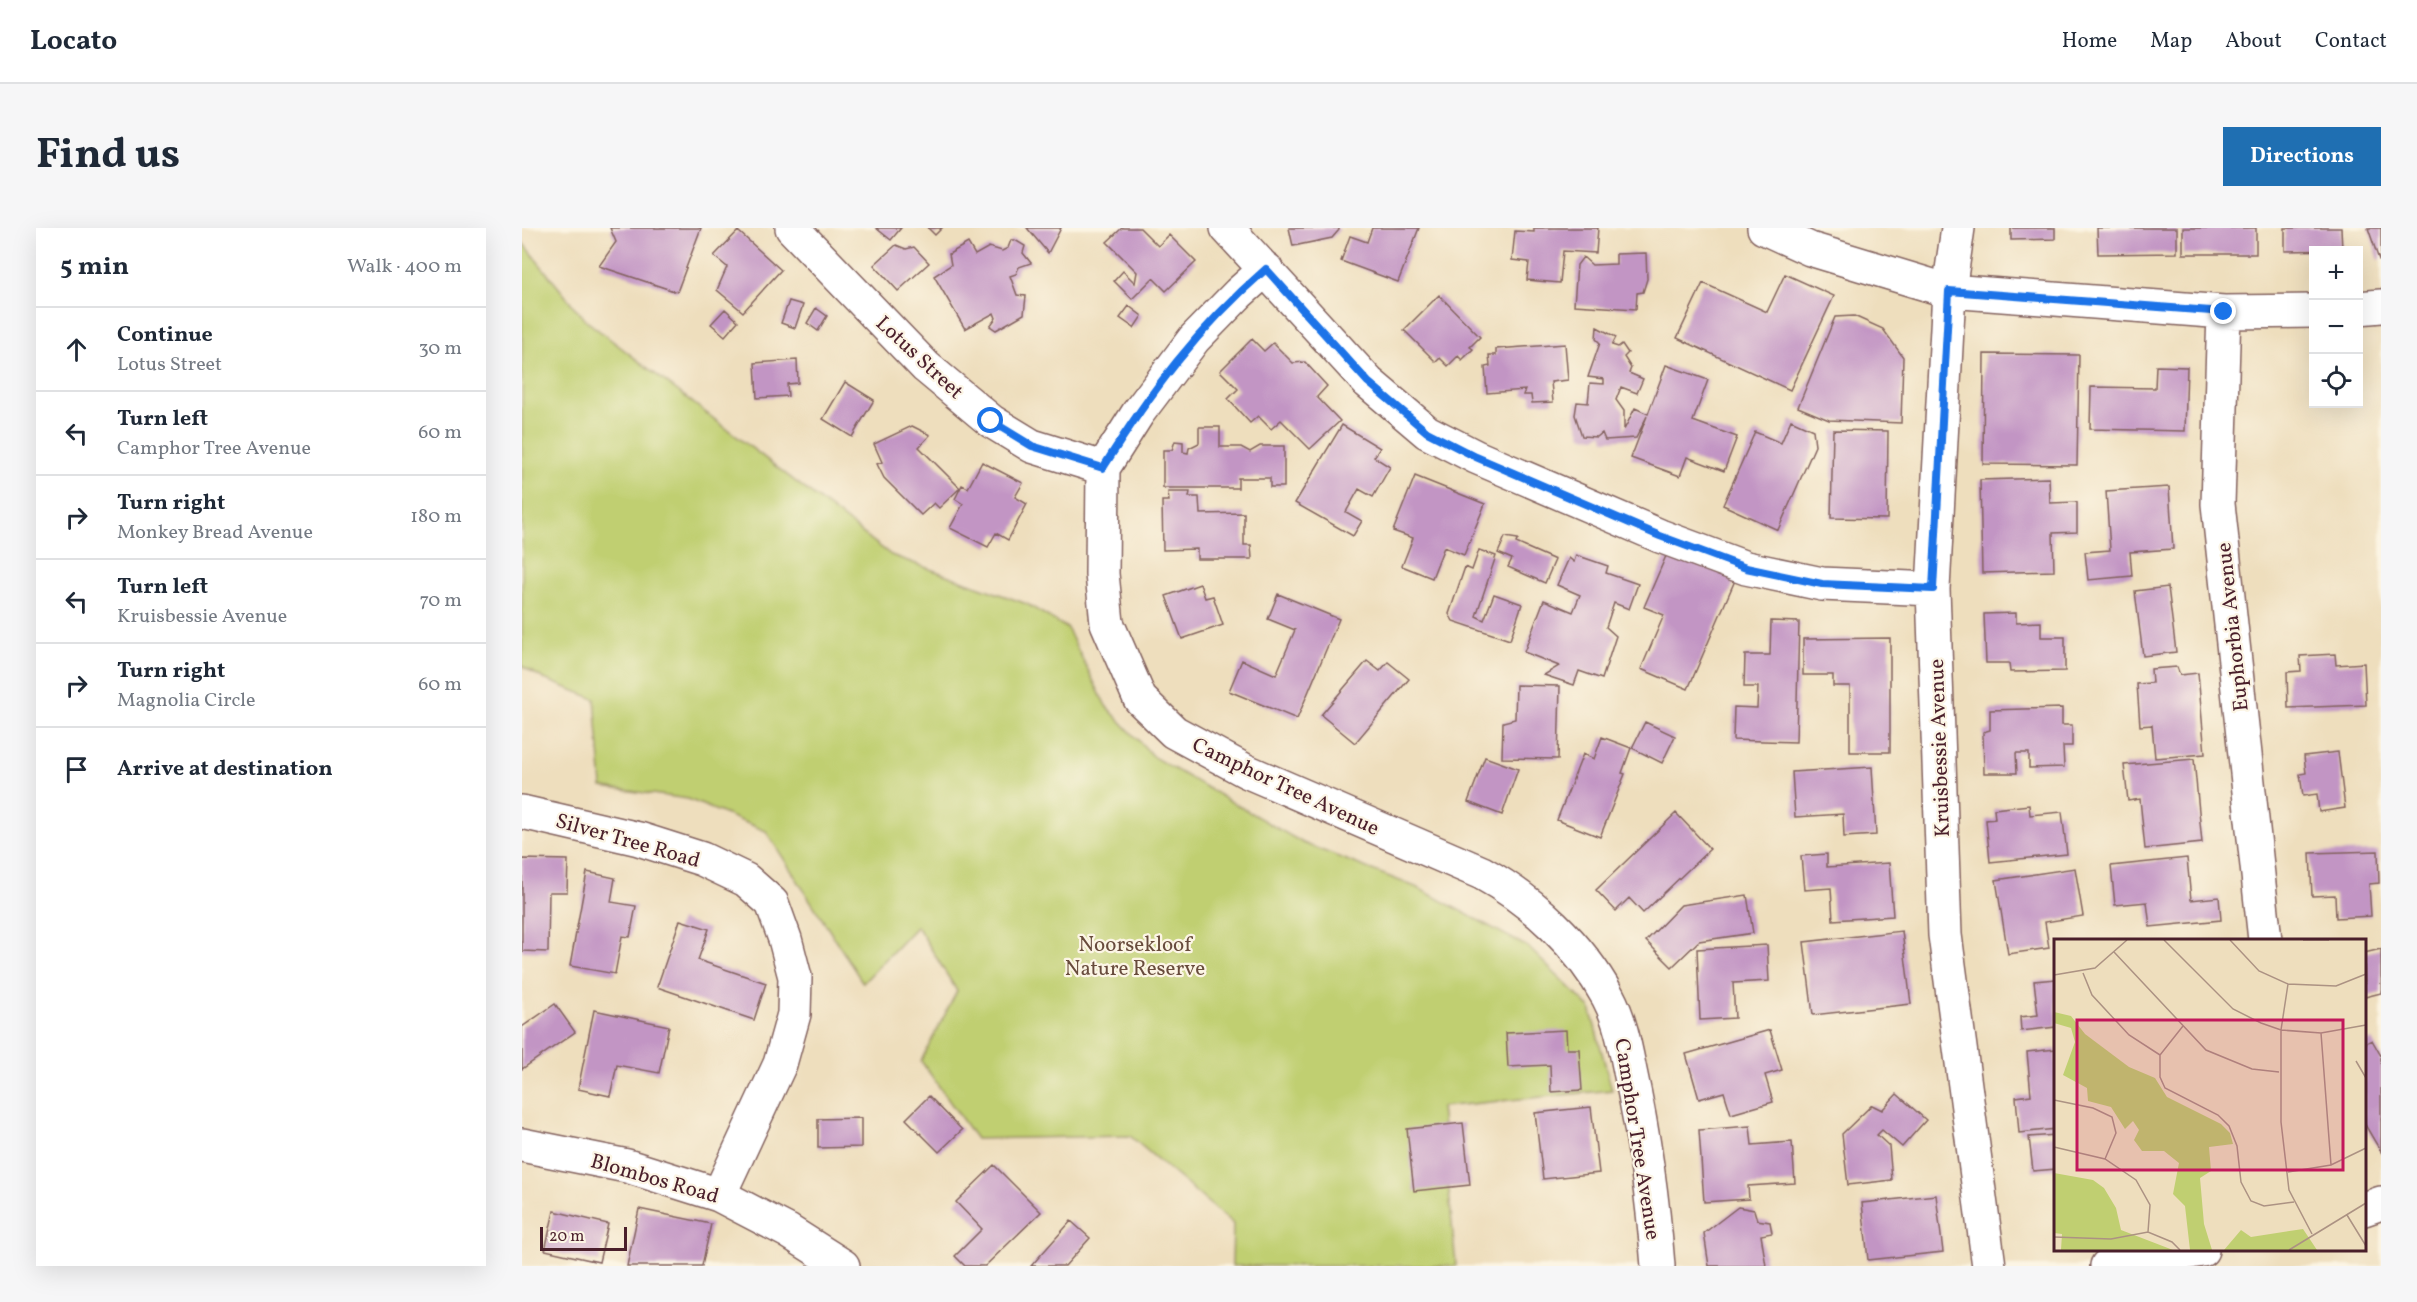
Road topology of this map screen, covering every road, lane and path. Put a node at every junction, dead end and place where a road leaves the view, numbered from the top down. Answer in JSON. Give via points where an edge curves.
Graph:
{"nodes":[{"id":1,"x":792,"y":228,"type":"edge"},
{"id":2,"x":1227,"y":228,"type":"edge"},
{"id":3,"x":1764,"y":228,"type":"edge"},
{"id":4,"x":1958,"y":228,"type":"edge"},
{"id":5,"x":1266,"y":269,"type":"junction"},
{"id":6,"x":1949,"y":291,"type":"junction"},
{"id":7,"x":2381,"y":306,"type":"edge"},
{"id":8,"x":2363,"y":308,"type":"edge"},
{"id":9,"x":2309,"y":310,"type":"edge"},
{"id":10,"x":2224,"y":312,"type":"junction"},
{"id":11,"x":1103,"y":468,"type":"junction"},
{"id":12,"x":1933,"y":589,"type":"junction"},
{"id":13,"x":522,"y":812,"type":"edge"},
{"id":14,"x":2265,"y":939,"type":"edge"},
{"id":15,"x":522,"y":1145,"type":"edge"},
{"id":16,"x":719,"y":1195,"type":"junction"},
{"id":17,"x":2381,"y":1203,"type":"edge"},
{"id":18,"x":2366,"y":1208,"type":"edge"},
{"id":19,"x":2196,"y":1251,"type":"edge"},
{"id":20,"x":843,"y":1266,"type":"edge"},
{"id":21,"x":1658,"y":1266,"type":"edge"},
{"id":22,"x":1989,"y":1266,"type":"edge"},
{"id":23,"x":2107,"y":1266,"type":"edge"}],
"edges":[{"from":1,"to":11,"type":"street","name":"Lotus Street","via":[[926,367],[991,421],[1032,446]]},
{"from":2,"to":5,"type":"street"},
{"from":3,"to":6,"type":"street","via":[[1810,249]]},
{"from":4,"to":6,"type":"street","name":"Kruisbessie Avenue"},
{"from":5,"to":11,"type":"street","via":[[1194,339],[1138,413]]},
{"from":5,"to":12,"type":"street","via":[[1368,382],[1427,432],[1476,457],[1660,536],[1746,568],[1822,584]]},
{"from":6,"to":10,"type":"street"},
{"from":6,"to":12,"type":"street","name":"Kruisbessie Avenue"},
{"from":7,"to":8,"type":"street"},
{"from":9,"to":10,"type":"street"},
{"from":10,"to":14,"type":"street","name":"Euphorbia Avenue","via":[[2218,504]]},
{"from":11,"to":21,"type":"street","name":"Camphor Tree Avenue","via":[[1102,574],[1107,623],[1140,699],[1174,732],[1246,771],[1482,873],[1510,889],[1537,910],[1586,960],[1609,998],[1622,1034],[1636,1099]]},
{"from":12,"to":22,"type":"street","name":"Kruisbessie Avenue","via":[[1945,935]]},
{"from":13,"to":16,"type":"street","name":"Silver Tree Road","via":[[702,859],[746,880],[772,903],[795,977],[794,1014],[780,1064]]},
{"from":15,"to":16,"type":"street","name":"Blombos Road","via":[[627,1166]]},
{"from":16,"to":20,"type":"street","name":"Blombos Road","via":[[788,1231]]},
{"from":17,"to":18,"type":"street"},
{"from":19,"to":23,"type":"street"}]}
